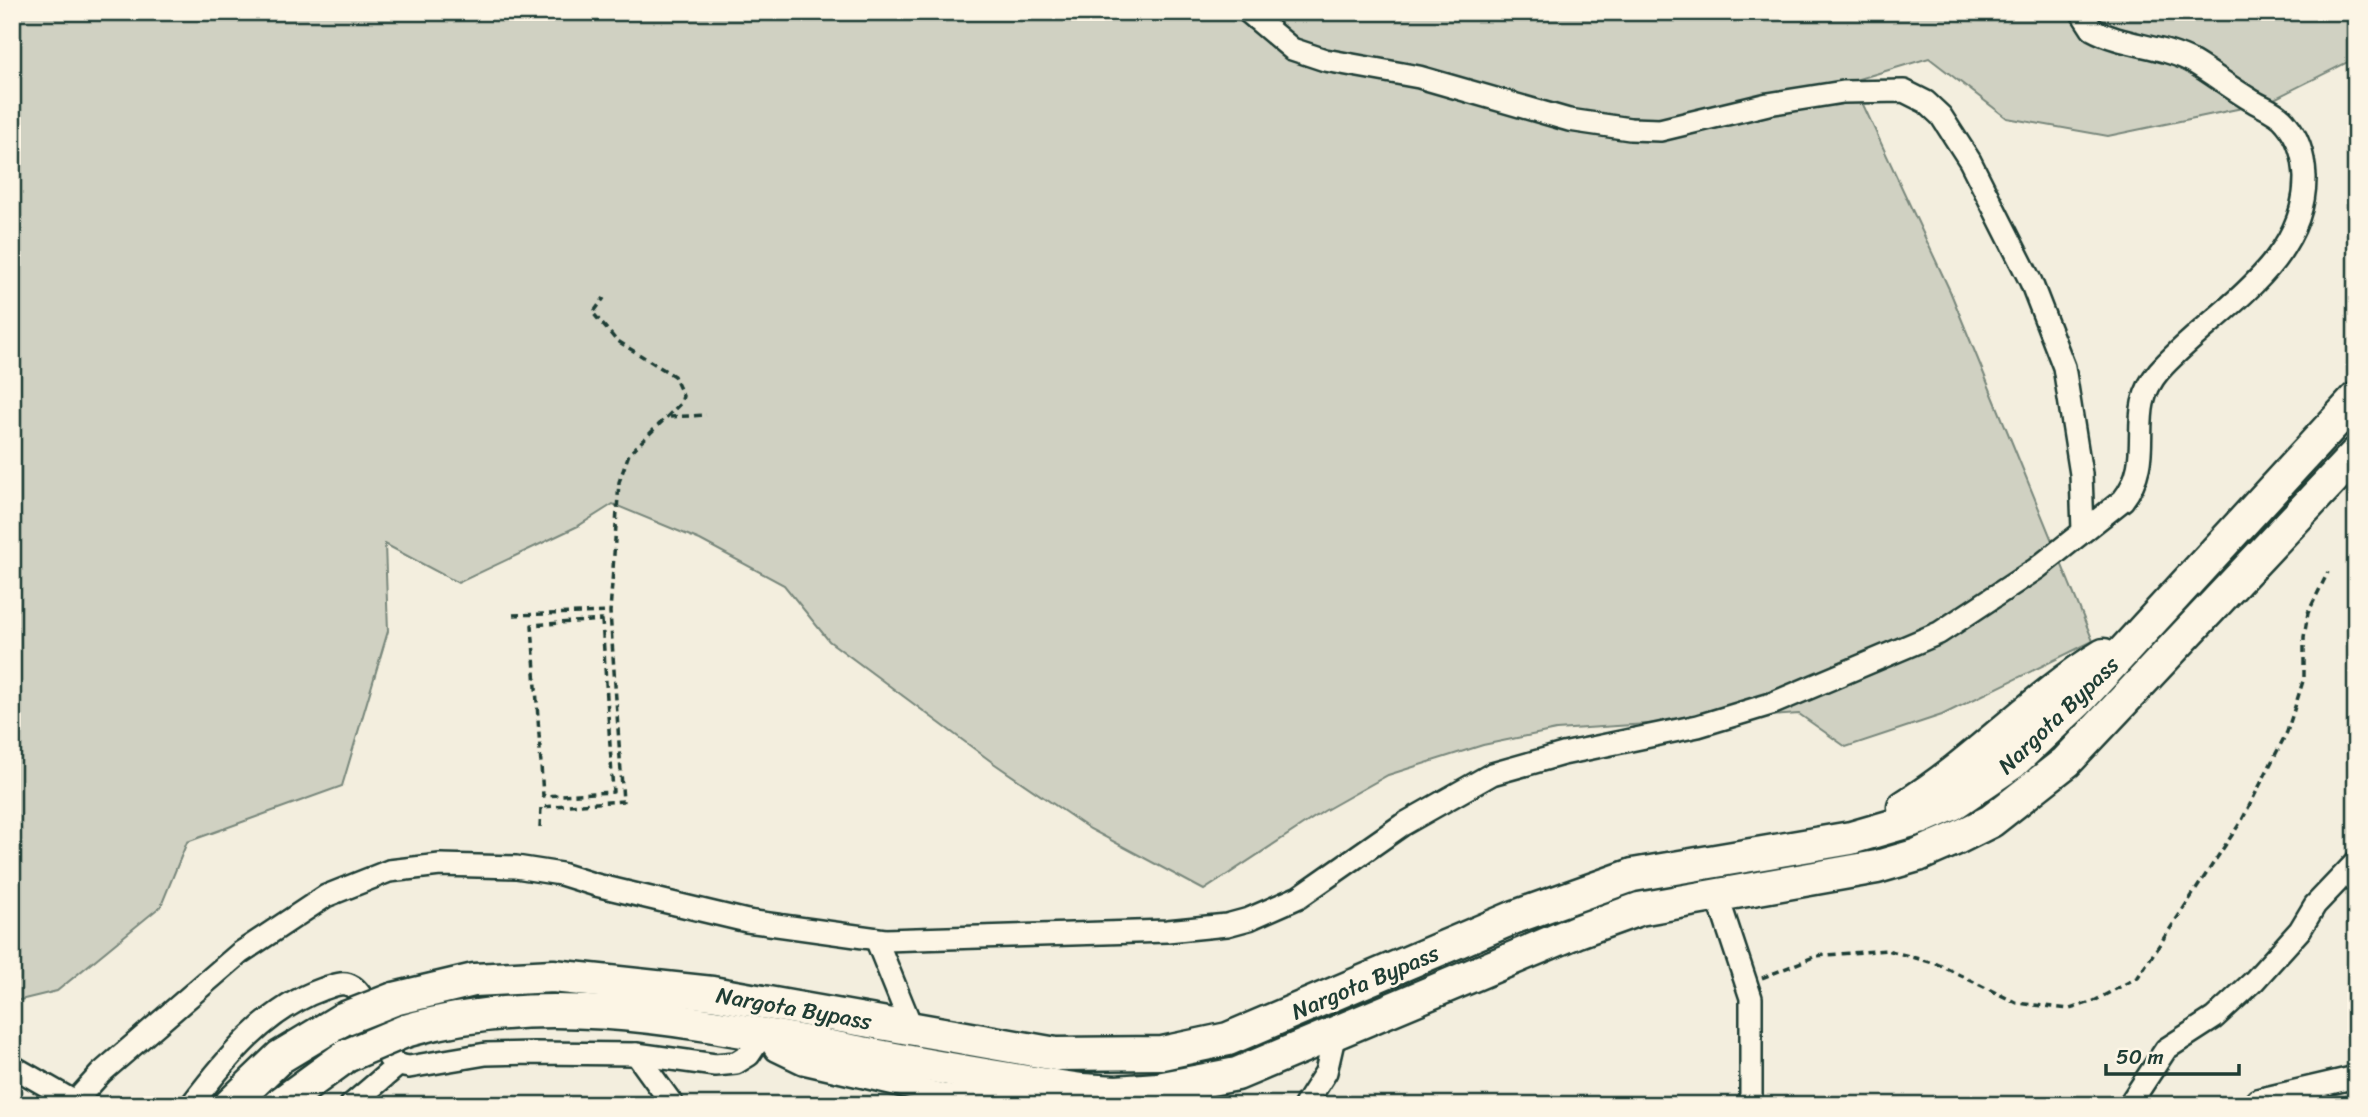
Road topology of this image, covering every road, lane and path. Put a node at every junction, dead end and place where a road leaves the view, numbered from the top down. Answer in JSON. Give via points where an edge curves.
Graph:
{"nodes":[{"id":1,"x":1248,"y":12,"type":"edge"},
{"id":2,"x":2081,"y":12,"type":"edge"},
{"id":3,"x":604,"y":298,"type":"dead end"},
{"id":4,"x":2356,"y":399,"type":"edge"},
{"id":5,"x":706,"y":415,"type":"dead end"},
{"id":6,"x":668,"y":417,"type":"junction"},
{"id":7,"x":2356,"y":454,"type":"edge"},
{"id":8,"x":2083,"y":530,"type":"junction"},
{"id":9,"x":2328,"y":572,"type":"dead end"},
{"id":10,"x":610,"y":612,"type":"junction"},
{"id":11,"x":513,"y":615,"type":"dead end"},
{"id":12,"x":613,"y":792,"type":"joint"},
{"id":13,"x":540,"y":827,"type":"dead end"},
{"id":14,"x":2356,"y":862,"type":"edge"},
{"id":15,"x":1717,"y":895,"type":"junction"},
{"id":16,"x":876,"y":939,"type":"junction"},
{"id":17,"x":1747,"y":985,"type":"junction"},
{"id":18,"x":912,"y":1028,"type":"junction"},
{"id":19,"x":1335,"y":1033,"type":"junction"},
{"id":20,"x":764,"y":1035,"type":"junction"},
{"id":21,"x":636,"y":1054,"type":"junction"},
{"id":22,"x":398,"y":1065,"type":"junction"},
{"id":23,"x":12,"y":1066,"type":"edge"},
{"id":24,"x":2356,"y":1077,"type":"edge"},
{"id":25,"x":1195,"y":1084,"type":"junction"},
{"id":26,"x":73,"y":1103,"type":"edge"},
{"id":27,"x":191,"y":1105,"type":"edge"},
{"id":28,"x":230,"y":1105,"type":"edge"},
{"id":29,"x":279,"y":1105,"type":"edge"},
{"id":30,"x":351,"y":1105,"type":"edge"},
{"id":31,"x":673,"y":1105,"type":"edge"},
{"id":32,"x":1043,"y":1105,"type":"edge"},
{"id":33,"x":1135,"y":1105,"type":"edge"},
{"id":34,"x":1305,"y":1105,"type":"edge"},
{"id":35,"x":1751,"y":1105,"type":"edge"},
{"id":36,"x":2129,"y":1105,"type":"edge"},
{"id":37,"x":2253,"y":1105,"type":"edge"}],
"edges":[{"from":1,"to":8,"type":"street","via":[[1292,49],[1325,60],[1419,77],[1569,120],[1630,129],[1660,130],[1843,92],[1886,89],[1926,102],[1941,116],[1970,161],[2031,282],[2064,368],[2081,474]]},
{"from":2,"to":8,"type":"street","via":[[2086,23],[2103,36],[2190,61],[2286,122],[2304,160],[2305,181],[2294,227],[2268,268],[2158,372],[2141,410],[2138,477],[2123,500]]},
{"from":3,"to":6,"type":"path","via":[[593,313],[616,340],[674,376],[681,388],[681,403]]},
{"from":4,"to":18,"type":"highway","name":"Nargota Bypass","via":[[2041,737],[1982,786],[1920,818],[1851,838],[1633,875],[1515,917],[1267,1023],[1194,1048],[1129,1056],[1056,1054]]},
{"from":5,"to":6,"type":"path"},
{"from":6,"to":10,"type":"path","via":[[629,454],[619,482]]},
{"from":7,"to":15,"type":"highway","name":"Nargota Bypass","via":[[2066,762],[1991,821],[1917,855],[1877,867]]},
{"from":8,"to":16,"type":"street","via":[[2036,569],[1939,633],[1771,704],[1698,726],[1492,774],[1402,825],[1299,897],[1249,919],[1167,931]]},
{"from":9,"to":17,"type":"path","via":[[2308,613],[2304,678],[2287,732],[2242,820],[2138,977],[2070,1009],[2017,1003],[1937,964],[1869,950],[1816,956]]},
{"from":10,"to":11,"type":"path"},
{"from":10,"to":13,"type":"path","via":[[624,801],[541,807]]},
{"from":12,"to":12,"type":"path","via":[[543,796],[533,625],[602,620]]},
{"from":14,"to":36,"type":"street","via":[[2254,981],[2214,1018],[2166,1048]]},
{"from":15,"to":17,"type":"street"},
{"from":15,"to":19,"type":"highway","name":"Nargota Bypass","via":[[1639,909]]},
{"from":16,"to":18,"type":"street"},
{"from":16,"to":26,"type":"street","via":[[747,921],[516,867],[440,865],[388,871],[326,896],[240,953],[101,1073]]},
{"from":17,"to":35,"type":"street","via":[[1753,1011]]},
{"from":18,"to":28,"type":"highway","name":"Nargota Bypass","bridge":true,"via":[[712,993],[553,976],[474,980],[394,999],[343,1019],[280,1057]]},
{"from":19,"to":25,"type":"highway","name":"Nargota Bypass","via":[[1269,1062]]},
{"from":19,"to":34,"type":"street","via":[[1326,1072]]},
{"from":20,"to":21,"type":"street","via":[[749,1055],[736,1063],[715,1065]]},
{"from":20,"to":25,"type":"highway","name":"Nargota Bypass","via":[[1082,1090],[1116,1092]]},
{"from":20,"to":29,"type":"highway","name":"Nargota Bypass","bridge":true,"via":[[576,1009],[447,1019],[346,1056]]},
{"from":20,"to":32,"type":"street","via":[[776,1051],[815,1066],[943,1095]]},
{"from":21,"to":22,"type":"street","via":[[486,1054]]},
{"from":21,"to":31,"type":"street"},
{"from":22,"to":27,"type":"street","via":[[389,1058],[360,993],[340,983],[312,993],[255,1032]]},
{"from":22,"to":30,"type":"street"},
{"from":23,"to":26,"type":"street"},
{"from":24,"to":37,"type":"street","via":[[2257,1100]]},
{"from":25,"to":33,"type":"street","via":[[1164,1100]]}]}
